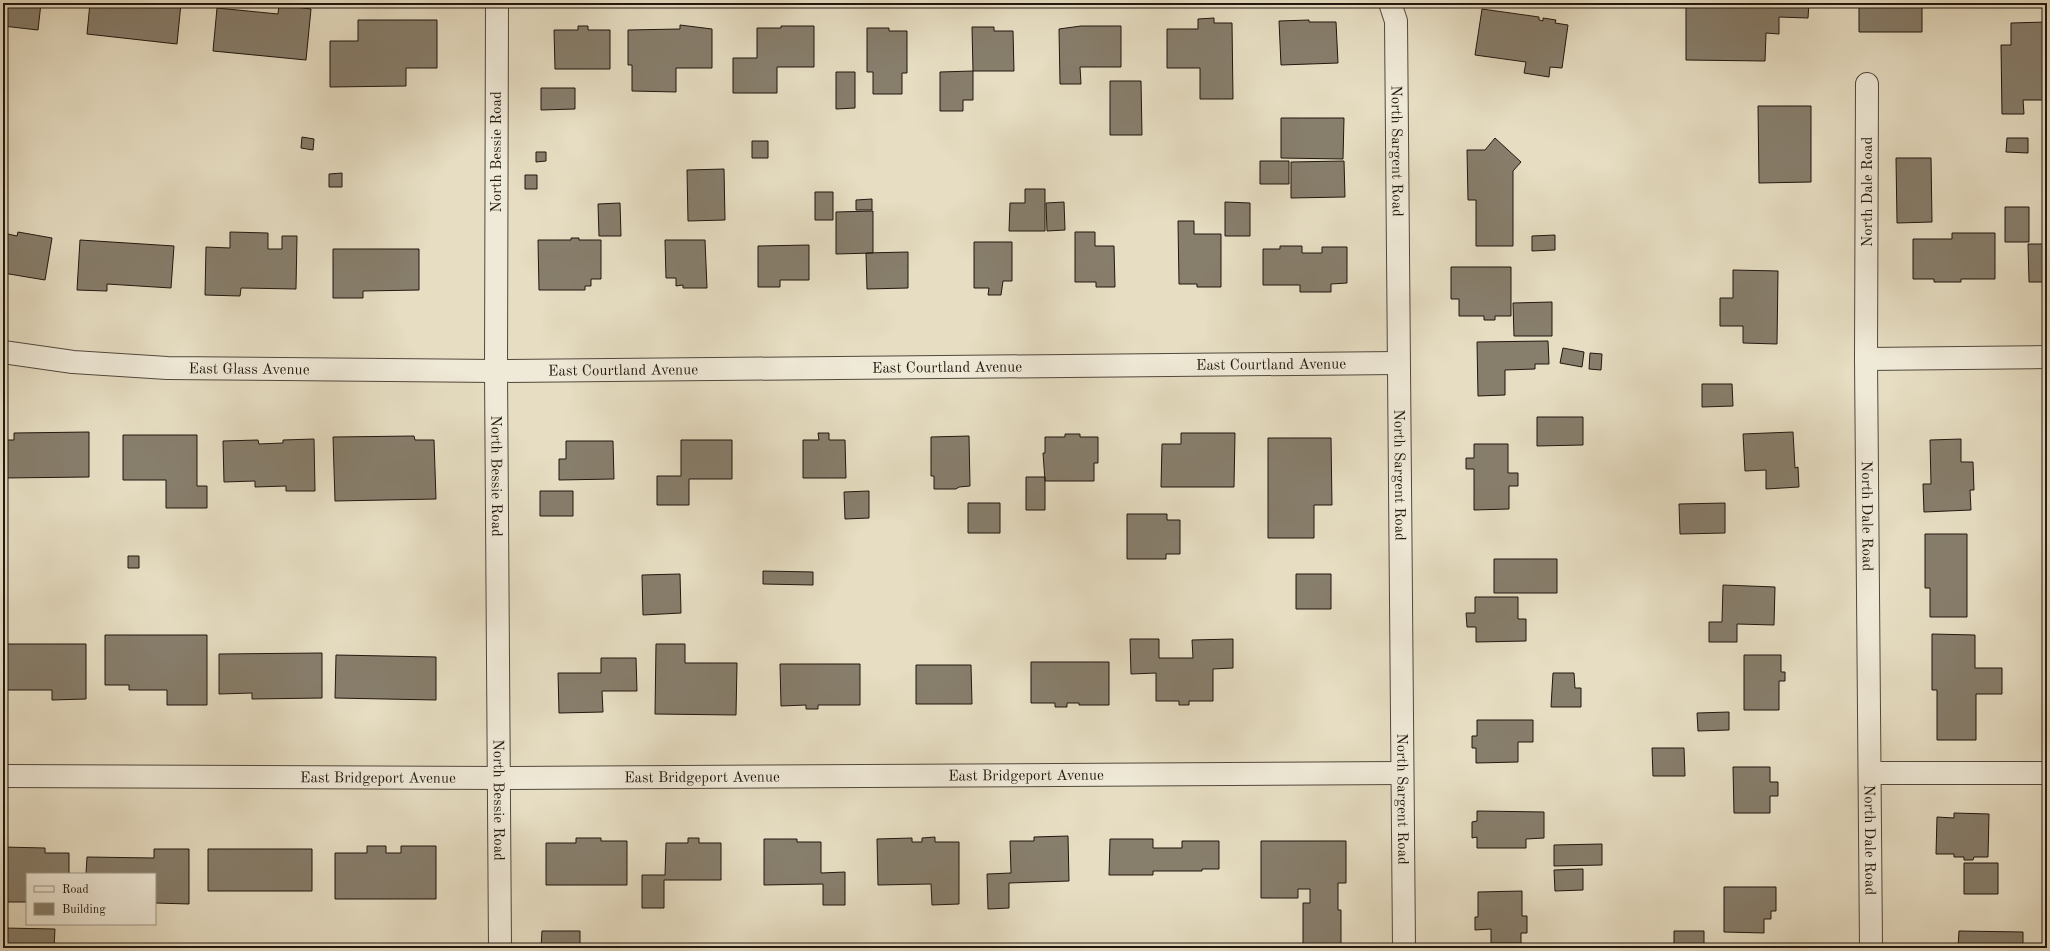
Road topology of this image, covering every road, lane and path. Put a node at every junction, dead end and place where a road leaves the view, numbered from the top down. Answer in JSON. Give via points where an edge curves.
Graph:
{"nodes":[{"id":1,"x":497,"y":3,"type":"edge"},
{"id":2,"x":1390,"y":3,"type":"edge"},
{"id":3,"x":1867,"y":84,"type":"dead end"},
{"id":4,"x":3,"y":352,"type":"edge"},
{"id":5,"x":2047,"y":357,"type":"edge"},
{"id":6,"x":1866,"y":359,"type":"junction"},
{"id":7,"x":1398,"y":364,"type":"junction"},
{"id":8,"x":496,"y":371,"type":"junction"},
{"id":9,"x":1402,"y":773,"type":"junction"},
{"id":10,"x":1870,"y":773,"type":"junction"},
{"id":11,"x":2047,"y":773,"type":"edge"},
{"id":12,"x":3,"y":776,"type":"edge"},
{"id":13,"x":500,"y":778,"type":"junction"},
{"id":14,"x":500,"y":948,"type":"edge"},
{"id":15,"x":1404,"y":948,"type":"edge"},
{"id":16,"x":1871,"y":948,"type":"edge"}],
"edges":[{"from":1,"to":8,"type":"street","name":"North Bessie Road"},
{"from":2,"to":7,"type":"street","name":"North Sargent Road","via":[[1396,21]]},
{"from":3,"to":6,"type":"street","name":"North Dale Road"},
{"from":4,"to":8,"type":"street","name":"East Glass Avenue","via":[[73,362],[167,368]]},
{"from":5,"to":6,"type":"street"},
{"from":6,"to":10,"type":"street","name":"North Dale Road"},
{"from":7,"to":8,"type":"street","name":"East Courtland Avenue"},
{"from":7,"to":9,"type":"street","name":"North Sargent Road"},
{"from":8,"to":13,"type":"street","name":"North Bessie Road"},
{"from":9,"to":13,"type":"street","name":"East Bridgeport Avenue"},
{"from":9,"to":15,"type":"street","name":"North Sargent Road"},
{"from":10,"to":11,"type":"street"},
{"from":10,"to":16,"type":"street","name":"North Dale Road"},
{"from":12,"to":13,"type":"street","name":"East Bridgeport Avenue"},
{"from":13,"to":14,"type":"street","name":"North Bessie Road"}]}
